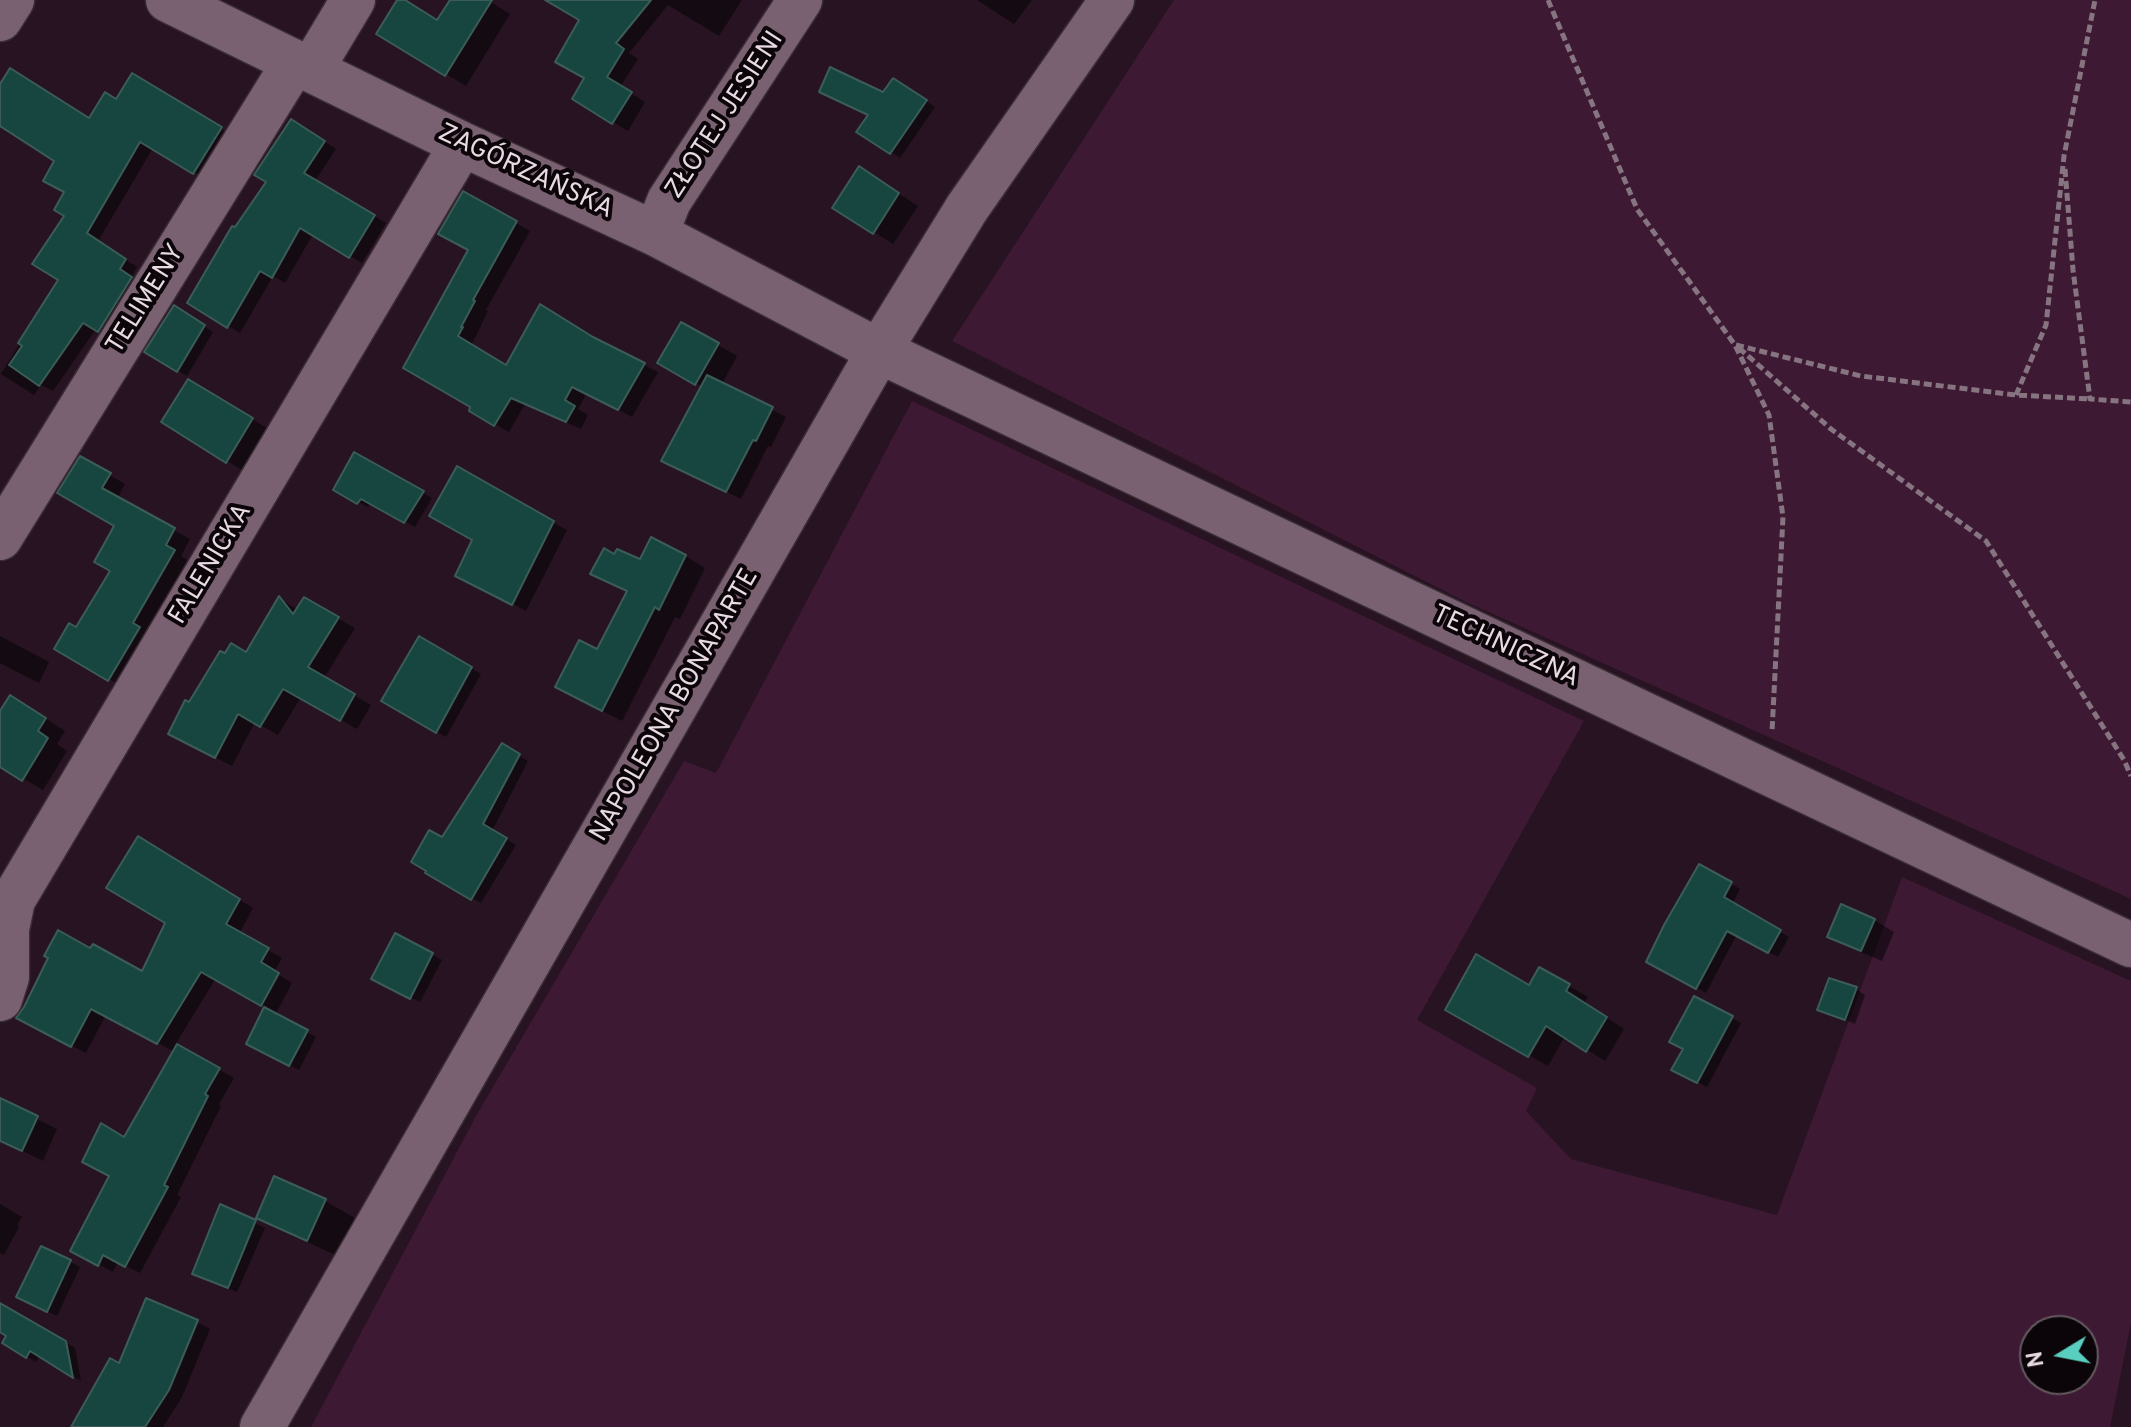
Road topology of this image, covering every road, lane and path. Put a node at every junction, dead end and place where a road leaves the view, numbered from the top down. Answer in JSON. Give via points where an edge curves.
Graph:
{"nodes":[{"id":1,"x":12,"y":0,"type":"edge"},
{"id":2,"x":168,"y":0,"type":"edge"},
{"id":3,"x":353,"y":0,"type":"edge"},
{"id":4,"x":800,"y":0,"type":"edge"},
{"id":5,"x":1112,"y":0,"type":"edge"},
{"id":6,"x":1548,"y":0,"type":"edge"},
{"id":7,"x":2095,"y":0,"type":"edge"},
{"id":8,"x":0,"y":19,"type":"edge"},
{"id":9,"x":302,"y":66,"type":"junction"},
{"id":10,"x":462,"y":144,"type":"junction"},
{"id":11,"x":2064,"y":156,"type":"junction"},
{"id":12,"x":656,"y":234,"type":"junction"},
{"id":13,"x":1735,"y":345,"type":"junction"},
{"id":14,"x":879,"y":351,"type":"junction"},
{"id":15,"x":2016,"y":395,"type":"junction"},
{"id":16,"x":2090,"y":399,"type":"junction"},
{"id":17,"x":2131,"y":402,"type":"edge"},
{"id":18,"x":0,"y":538,"type":"edge"},
{"id":19,"x":1770,"y":773,"type":"junction"},
{"id":20,"x":2131,"y":776,"type":"edge"},
{"id":21,"x":2131,"y":945,"type":"edge"},
{"id":22,"x":0,"y":999,"type":"edge"},
{"id":23,"x":262,"y":1427,"type":"edge"}],
"edges":[{"from":1,"to":8,"type":"street"},
{"from":2,"to":9,"type":"street","name":"ZAGÓRZAŃSKA"},
{"from":3,"to":9,"type":"street","name":"TELIMENY"},
{"from":4,"to":12,"type":"street","name":"ZŁOTEJ JESIENI","via":[[669,201]]},
{"from":5,"to":14,"type":"street","name":"NAPOLEONA BONAPARTE","via":[[967,208]]},
{"from":6,"to":13,"type":"path","via":[[1637,209]]},
{"from":7,"to":11,"type":"path"},
{"from":9,"to":10,"type":"street","name":"ZAGÓRZAŃSKA"},
{"from":9,"to":18,"type":"street","name":"TELIMENY"},
{"from":10,"to":12,"type":"street","name":"ZAGÓRZAŃSKA"},
{"from":10,"to":22,"type":"street","name":"FALENICKA","via":[[13,900],[7,977]]},
{"from":11,"to":15,"type":"path","via":[[2046,325]]},
{"from":11,"to":16,"type":"path"},
{"from":12,"to":14,"type":"street","name":"ZAGÓRZAŃSKA"},
{"from":13,"to":15,"type":"path","via":[[1861,376]]},
{"from":13,"to":19,"type":"path","via":[[1769,415],[1783,517]]},
{"from":13,"to":20,"type":"path","via":[[1831,429],[1986,541]]},
{"from":14,"to":19,"type":"street","name":"TECHNICZNA"},
{"from":14,"to":23,"type":"street","name":"NAPOLEONA BONAPARTE"},
{"from":15,"to":16,"type":"path"},
{"from":16,"to":17,"type":"path"},
{"from":19,"to":21,"type":"street","name":"TECHNICZNA"}]}
